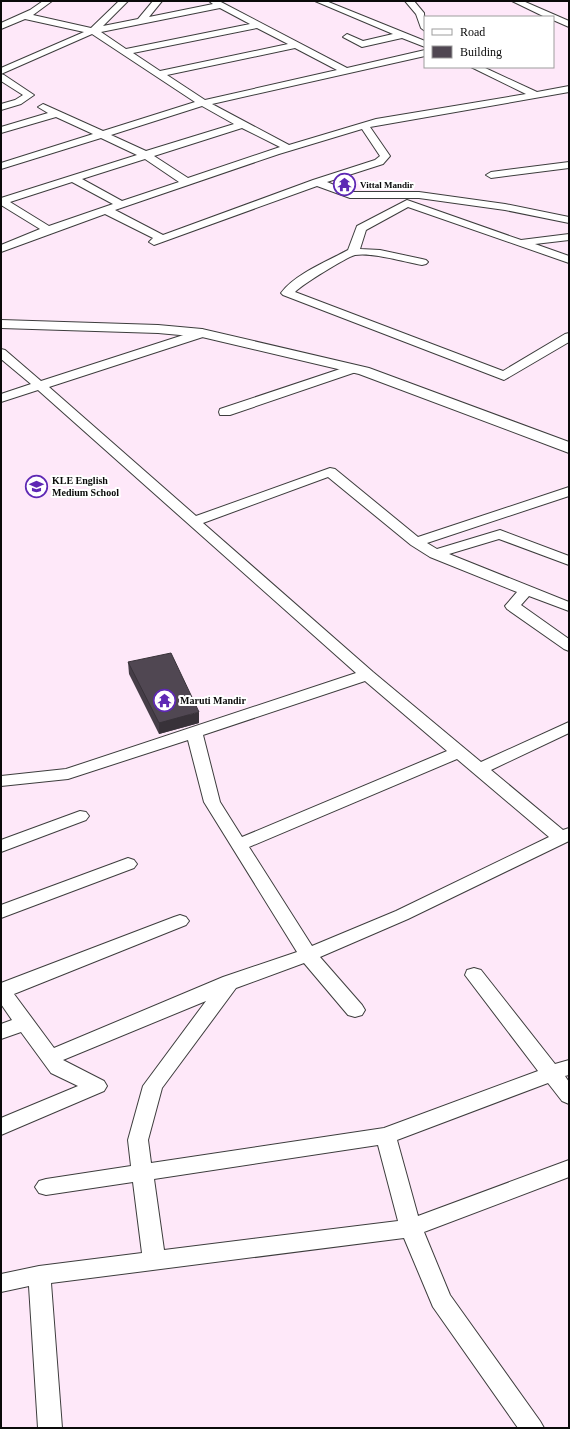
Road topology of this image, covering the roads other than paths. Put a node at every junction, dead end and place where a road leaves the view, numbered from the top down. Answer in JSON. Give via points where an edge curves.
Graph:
{"nodes":[{"id":1,"x":48,"y":1,"type":"edge"},
{"id":2,"x":124,"y":1,"type":"edge"},
{"id":3,"x":158,"y":1,"type":"edge"},
{"id":4,"x":318,"y":1,"type":"edge"},
{"id":5,"x":409,"y":1,"type":"edge"},
{"id":6,"x":516,"y":1,"type":"edge"},
{"id":7,"x":217,"y":3,"type":"edge"},
{"id":8,"x":24,"y":16,"type":"junction"},
{"id":9,"x":551,"y":16,"type":"edge"},
{"id":10,"x":554,"y":17,"type":"edge"},
{"id":11,"x":140,"y":22,"type":"junction"},
{"id":12,"x":567,"y":23,"type":"edge"},
{"id":13,"x":258,"y":25,"type":"junction"},
{"id":14,"x":424,"y":25,"type":"edge"},
{"id":15,"x":554,"y":25,"type":"edge"},
{"id":16,"x":1,"y":26,"type":"edge"},
{"id":17,"x":93,"y":31,"type":"junction"},
{"id":18,"x":402,"y":35,"type":"junction"},
{"id":19,"x":348,"y":37,"type":"dead end"},
{"id":20,"x":424,"y":44,"type":"edge"},
{"id":21,"x":296,"y":45,"type":"junction"},
{"id":22,"x":124,"y":52,"type":"junction"},
{"id":23,"x":424,"y":53,"type":"edge"},
{"id":24,"x":478,"y":68,"type":"edge"},
{"id":25,"x":1,"y":71,"type":"edge"},
{"id":26,"x":346,"y":71,"type":"junction"},
{"id":27,"x":159,"y":74,"type":"junction"},
{"id":28,"x":1,"y":77,"type":"edge"},
{"id":29,"x":569,"y":89,"type":"edge"},
{"id":30,"x":534,"y":94,"type":"junction"},
{"id":31,"x":203,"y":103,"type":"junction"},
{"id":32,"x":43,"y":107,"type":"dead end"},
{"id":33,"x":6,"y":112,"type":"edge"},
{"id":34,"x":58,"y":113,"type":"junction"},
{"id":35,"x":26,"y":123,"type":"junction"},
{"id":36,"x":243,"y":124,"type":"junction"},
{"id":37,"x":364,"y":125,"type":"junction"},
{"id":38,"x":1,"y":130,"type":"edge"},
{"id":39,"x":104,"y":134,"type":"junction"},
{"id":40,"x":288,"y":148,"type":"junction"},
{"id":41,"x":146,"y":155,"type":"junction"},
{"id":42,"x":569,"y":165,"type":"edge"},
{"id":43,"x":1,"y":166,"type":"edge"},
{"id":44,"x":491,"y":175,"type":"dead end"},
{"id":45,"x":73,"y":178,"type":"junction"},
{"id":46,"x":317,"y":182,"type":"junction"},
{"id":47,"x":188,"y":183,"type":"junction"},
{"id":48,"x":2,"y":201,"type":"edge"},
{"id":49,"x":122,"y":205,"type":"junction"},
{"id":50,"x":106,"y":210,"type":"junction"},
{"id":51,"x":569,"y":220,"type":"edge"},
{"id":52,"x":48,"y":230,"type":"junction"},
{"id":53,"x":1,"y":234,"type":"edge"},
{"id":54,"x":569,"y":237,"type":"edge"},
{"id":55,"x":521,"y":243,"type":"junction"},
{"id":56,"x":4,"y":246,"type":"edge"},
{"id":57,"x":353,"y":252,"type":"junction"},
{"id":58,"x":569,"y":260,"type":"edge"},
{"id":59,"x":422,"y":262,"type":"dead end"},
{"id":60,"x":1,"y":324,"type":"edge"},
{"id":61,"x":202,"y":333,"type":"junction"},
{"id":62,"x":569,"y":337,"type":"edge"},
{"id":63,"x":1,"y":353,"type":"edge"},
{"id":64,"x":352,"y":369,"type":"junction"},
{"id":65,"x":40,"y":386,"type":"junction"},
{"id":66,"x":1,"y":398,"type":"edge"},
{"id":67,"x":225,"y":412,"type":"dead end"},
{"id":68,"x":565,"y":444,"type":"edge"},
{"id":69,"x":569,"y":491,"type":"edge"},
{"id":70,"x":195,"y":521,"type":"junction"},
{"id":71,"x":416,"y":542,"type":"junction"},
{"id":72,"x":436,"y":554,"type":"junction"},
{"id":73,"x":569,"y":561,"type":"edge"},
{"id":74,"x":526,"y":591,"type":"junction"},
{"id":75,"x":569,"y":606,"type":"edge"},
{"id":76,"x":569,"y":646,"type":"edge"},
{"id":77,"x":367,"y":675,"type":"junction"},
{"id":78,"x":569,"y":727,"type":"edge"},
{"id":79,"x":194,"y":733,"type":"junction"},
{"id":80,"x":458,"y":752,"type":"junction"},
{"id":81,"x":480,"y":769,"type":"junction"},
{"id":82,"x":1,"y":781,"type":"edge"},
{"id":83,"x":80,"y":816,"type":"dead end"},
{"id":84,"x":565,"y":835,"type":"edge"},
{"id":85,"x":238,"y":845,"type":"junction"},
{"id":86,"x":1,"y":846,"type":"edge"},
{"id":87,"x":128,"y":864,"type":"dead end"},
{"id":88,"x":1,"y":912,"type":"edge"},
{"id":89,"x":180,"y":921,"type":"dead end"},
{"id":90,"x":308,"y":955,"type":"junction"},
{"id":91,"x":474,"y":975,"type":"dead end"},
{"id":92,"x":230,"y":982,"type":"junction"},
{"id":93,"x":1,"y":991,"type":"edge"},
{"id":94,"x":355,"y":1010,"type":"dead end"},
{"id":95,"x":24,"y":1023,"type":"junction"},
{"id":96,"x":1,"y":1032,"type":"edge"},
{"id":97,"x":50,"y":1058,"type":"junction"},
{"id":98,"x":560,"y":1070,"type":"edge"},
{"id":99,"x":569,"y":1096,"type":"edge"},
{"id":100,"x":1,"y":1127,"type":"edge"},
{"id":101,"x":386,"y":1136,"type":"junction"},
{"id":102,"x":569,"y":1168,"type":"edge"},
{"id":103,"x":142,"y":1173,"type":"junction"},
{"id":104,"x":46,"y":1187,"type":"dead end"},
{"id":105,"x":411,"y":1228,"type":"junction"},
{"id":106,"x":154,"y":1260,"type":"junction"},
{"id":107,"x":39,"y":1275,"type":"junction"},
{"id":108,"x":1,"y":1283,"type":"edge"},
{"id":109,"x":50,"y":1428,"type":"edge"},
{"id":110,"x":532,"y":1428,"type":"edge"}],
"edges":[{"from":1,"to":8,"type":"street"},
{"from":2,"to":17,"type":"street"},
{"from":3,"to":11,"type":"street"},
{"from":4,"to":18,"type":"street"},
{"from":5,"to":14,"type":"street","via":[[420,14]]},
{"from":6,"to":9,"type":"street"},
{"from":7,"to":11,"type":"street"},
{"from":7,"to":13,"type":"street"},
{"from":8,"to":16,"type":"street"},
{"from":8,"to":17,"type":"street"},
{"from":10,"to":12,"type":"street"},
{"from":11,"to":17,"type":"street"},
{"from":12,"to":15,"type":"street"},
{"from":13,"to":21,"type":"street"},
{"from":13,"to":22,"type":"street"},
{"from":17,"to":22,"type":"street"},
{"from":17,"to":25,"type":"street"},
{"from":18,"to":19,"type":"street","via":[[362,44]]},
{"from":18,"to":20,"type":"street"},
{"from":21,"to":26,"type":"street"},
{"from":21,"to":27,"type":"street"},
{"from":22,"to":27,"type":"street"},
{"from":23,"to":26,"type":"street"},
{"from":24,"to":30,"type":"street"},
{"from":26,"to":31,"type":"street"},
{"from":27,"to":31,"type":"street"},
{"from":28,"to":33,"type":"street","via":[[29,95]]},
{"from":29,"to":30,"type":"street"},
{"from":30,"to":37,"type":"street"},
{"from":31,"to":36,"type":"street"},
{"from":31,"to":39,"type":"street"},
{"from":32,"to":34,"type":"street"},
{"from":33,"to":35,"type":"street"},
{"from":34,"to":35,"type":"street"},
{"from":34,"to":39,"type":"street"},
{"from":35,"to":38,"type":"street"},
{"from":36,"to":40,"type":"street"},
{"from":36,"to":41,"type":"street"},
{"from":37,"to":40,"type":"street"},
{"from":37,"to":46,"type":"street","via":[[385,156],[379,162]]},
{"from":39,"to":41,"type":"street"},
{"from":39,"to":43,"type":"street"},
{"from":40,"to":47,"type":"street"},
{"from":41,"to":45,"type":"street"},
{"from":41,"to":47,"type":"street"},
{"from":42,"to":44,"type":"street"},
{"from":45,"to":48,"type":"street"},
{"from":45,"to":49,"type":"street"},
{"from":46,"to":50,"type":"street","via":[[158,240]]},
{"from":46,"to":51,"type":"street","via":[[350,194],[419,195],[505,207]]},
{"from":47,"to":49,"type":"street"},
{"from":48,"to":52,"type":"street"},
{"from":49,"to":50,"type":"street"},
{"from":50,"to":52,"type":"street"},
{"from":52,"to":56,"type":"street"},
{"from":53,"to":56,"type":"street"},
{"from":54,"to":55,"type":"street"},
{"from":55,"to":57,"type":"street","via":[[407,203],[361,228]]},
{"from":55,"to":58,"type":"street"},
{"from":57,"to":59,"type":"street","via":[[380,253]]},
{"from":57,"to":62,"type":"street","via":[[298,282],[287,294],[504,376]]},
{"from":60,"to":61,"type":"street","via":[[158,329]]},
{"from":61,"to":64,"type":"street"},
{"from":61,"to":65,"type":"street"},
{"from":63,"to":65,"type":"street"},
{"from":64,"to":67,"type":"street"},
{"from":64,"to":68,"type":"street","via":[[364,371]]},
{"from":65,"to":66,"type":"street"},
{"from":65,"to":70,"type":"street"},
{"from":69,"to":71,"type":"street"},
{"from":70,"to":71,"type":"street","via":[[330,472]]},
{"from":70,"to":77,"type":"street"},
{"from":71,"to":72,"type":"street"},
{"from":72,"to":73,"type":"street","via":[[500,534]]},
{"from":72,"to":74,"type":"street"},
{"from":74,"to":75,"type":"street"},
{"from":74,"to":76,"type":"street","via":[[512,606]]},
{"from":77,"to":79,"type":"street"},
{"from":77,"to":80,"type":"street"},
{"from":78,"to":81,"type":"street"},
{"from":79,"to":82,"type":"street","via":[[68,774]]},
{"from":79,"to":85,"type":"street","via":[[212,802]]},
{"from":80,"to":81,"type":"street"},
{"from":80,"to":85,"type":"street"},
{"from":81,"to":84,"type":"street"},
{"from":83,"to":86,"type":"street"},
{"from":84,"to":90,"type":"street","via":[[402,914]]},
{"from":85,"to":90,"type":"street"},
{"from":87,"to":88,"type":"street"},
{"from":89,"to":93,"type":"street"},
{"from":90,"to":92,"type":"street"},
{"from":90,"to":94,"type":"street"},
{"from":91,"to":98,"type":"street"},
{"from":92,"to":97,"type":"street"},
{"from":92,"to":103,"type":"street","via":[[153,1086],[138,1140]]},
{"from":93,"to":95,"type":"street"},
{"from":95,"to":96,"type":"street"},
{"from":95,"to":97,"type":"street"},
{"from":97,"to":100,"type":"street","via":[[58,1068],[97,1086]]},
{"from":98,"to":99,"type":"street"},
{"from":98,"to":101,"type":"street"},
{"from":101,"to":103,"type":"street"},
{"from":101,"to":105,"type":"street"},
{"from":102,"to":105,"type":"street"},
{"from":103,"to":104,"type":"street"},
{"from":103,"to":106,"type":"street"},
{"from":105,"to":106,"type":"street"},
{"from":105,"to":110,"type":"street","via":[[440,1300]]},
{"from":106,"to":107,"type":"street"},
{"from":107,"to":108,"type":"street"},
{"from":107,"to":109,"type":"street"}]}
